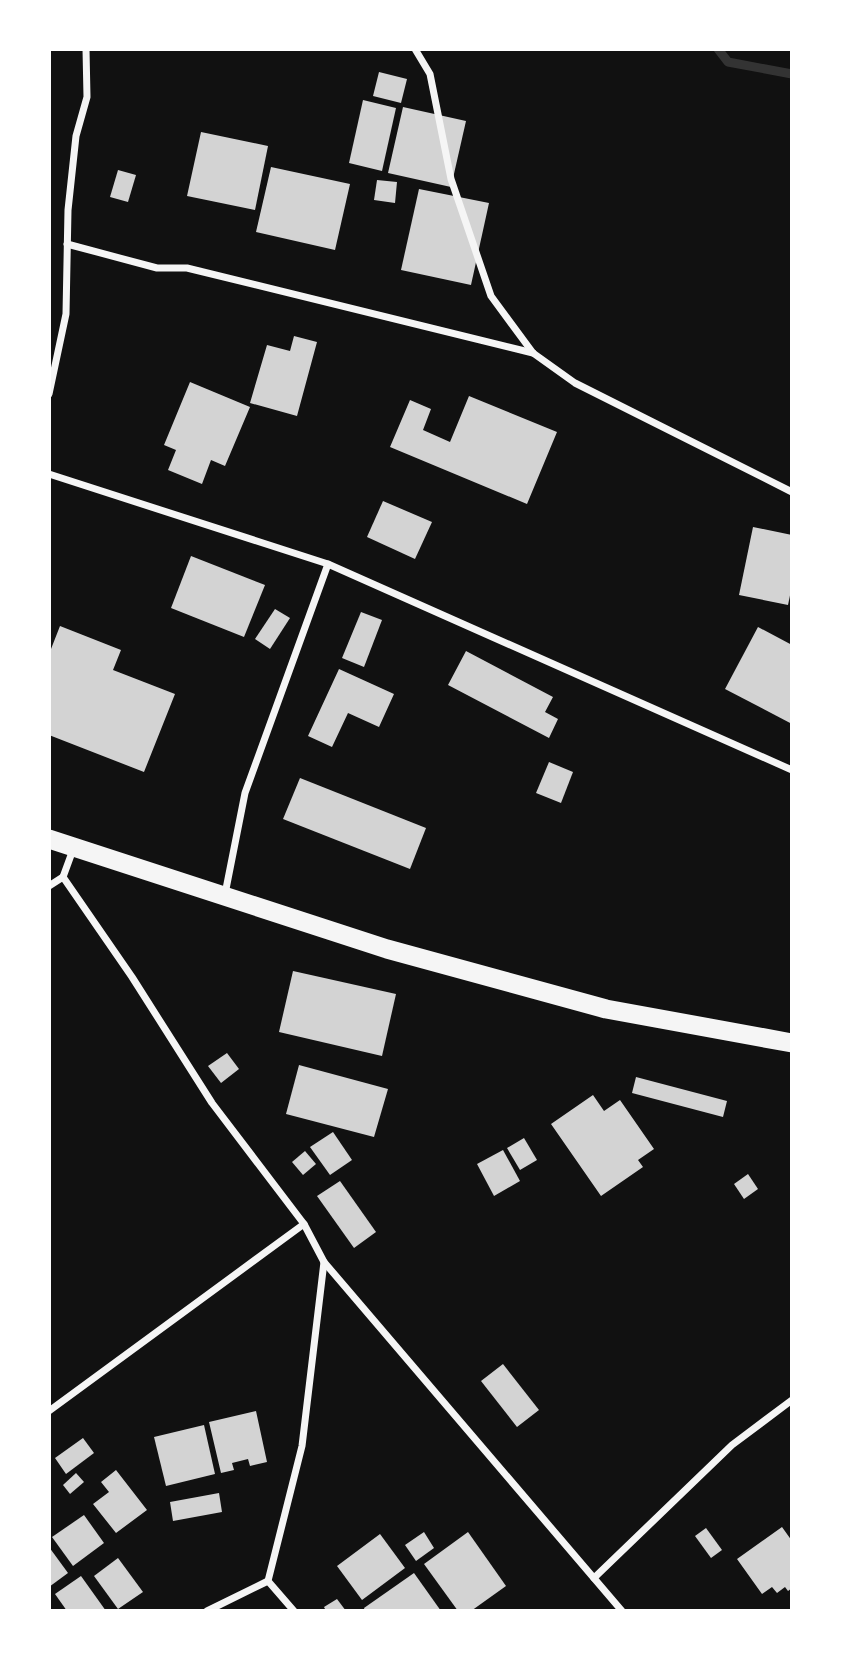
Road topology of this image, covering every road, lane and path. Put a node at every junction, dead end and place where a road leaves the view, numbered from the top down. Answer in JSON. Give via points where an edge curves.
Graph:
{"nodes":[{"id":1,"x":86,"y":49,"type":"edge"},
{"id":2,"x":415,"y":49,"type":"edge"},
{"id":3,"x":67,"y":244,"type":"junction"},
{"id":4,"x":533,"y":353,"type":"junction"},
{"id":5,"x":49,"y":394,"type":"edge"},
{"id":6,"x":49,"y":474,"type":"edge"},
{"id":7,"x":792,"y":492,"type":"edge"},
{"id":8,"x":328,"y":564,"type":"junction"},
{"id":9,"x":792,"y":771,"type":"edge"},
{"id":10,"x":49,"y":839,"type":"edge"},
{"id":11,"x":75,"y":847,"type":"junction"},
{"id":12,"x":63,"y":877,"type":"junction"},
{"id":13,"x":49,"y":886,"type":"edge"},
{"id":14,"x":225,"y":896,"type":"junction"},
{"id":15,"x":792,"y":1043,"type":"edge"},
{"id":16,"x":304,"y":1224,"type":"junction"},
{"id":17,"x":324,"y":1262,"type":"junction"},
{"id":18,"x":792,"y":1400,"type":"edge"},
{"id":19,"x":49,"y":1411,"type":"edge"},
{"id":20,"x":594,"y":1578,"type":"junction"},
{"id":21,"x":268,"y":1581,"type":"junction"},
{"id":22,"x":207,"y":1611,"type":"edge"},
{"id":23,"x":294,"y":1611,"type":"edge"},
{"id":24,"x":622,"y":1611,"type":"edge"}],
"edges":[{"from":1,"to":3,"type":"street","via":[[87,97],[76,136]]},
{"from":2,"to":4,"type":"street","via":[[430,74],[451,179],[491,296]]},
{"from":3,"to":4,"type":"street","via":[[157,268],[187,268]]},
{"from":3,"to":5,"type":"street","via":[[66,314]]},
{"from":4,"to":7,"type":"street","via":[[575,383]]},
{"from":6,"to":8,"type":"street"},
{"from":8,"to":9,"type":"street"},
{"from":8,"to":14,"type":"street","via":[[245,793]]},
{"from":10,"to":11,"type":"highway"},
{"from":11,"to":12,"type":"street"},
{"from":11,"to":14,"type":"highway"},
{"from":12,"to":13,"type":"street"},
{"from":12,"to":16,"type":"street","via":[[212,1102]]},
{"from":14,"to":15,"type":"highway","via":[[387,949],[606,1009]]},
{"from":16,"to":17,"type":"street"},
{"from":16,"to":19,"type":"street"},
{"from":17,"to":20,"type":"street"},
{"from":17,"to":21,"type":"street","via":[[302,1446]]},
{"from":18,"to":20,"type":"street","via":[[732,1445]]},
{"from":20,"to":24,"type":"street"},
{"from":21,"to":22,"type":"street"},
{"from":21,"to":23,"type":"street"}]}
